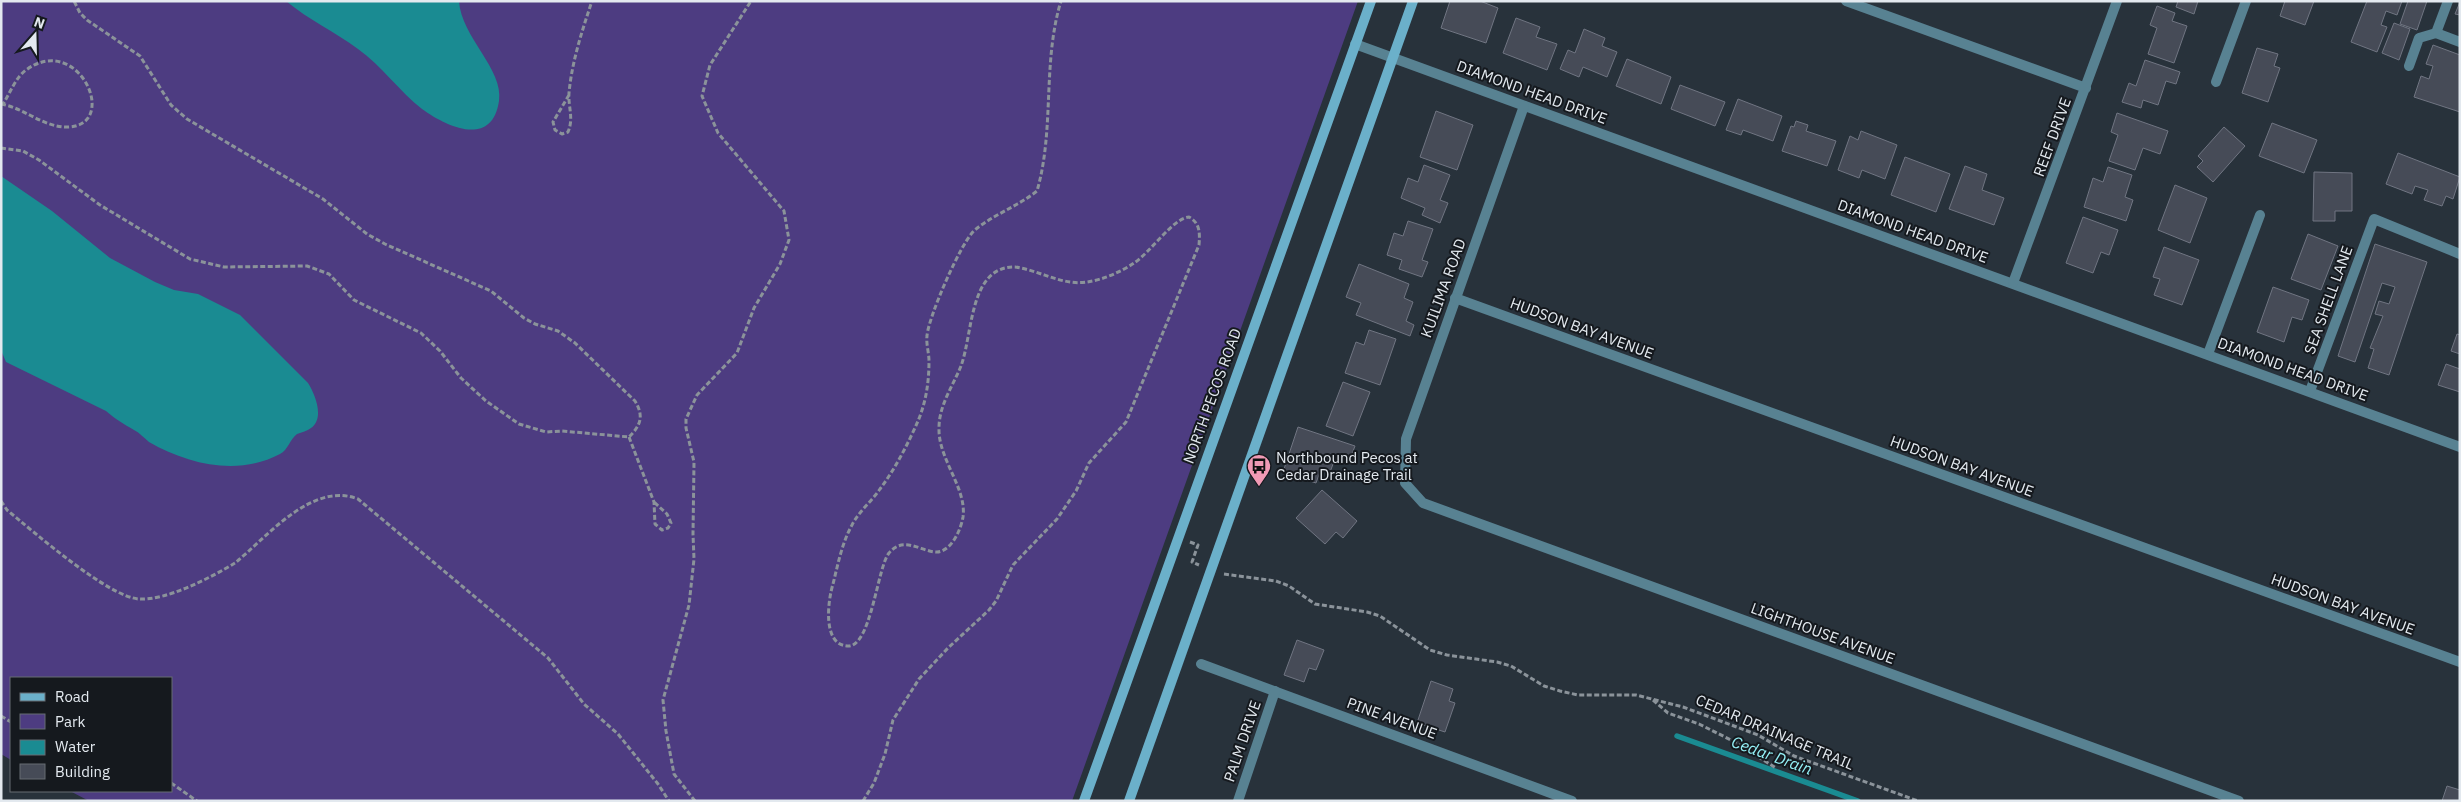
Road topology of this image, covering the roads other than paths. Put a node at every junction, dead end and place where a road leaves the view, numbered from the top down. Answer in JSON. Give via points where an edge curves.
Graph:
{"nodes":[{"id":1,"x":1371,"y":1,"type":"edge"},
{"id":2,"x":1413,"y":1,"type":"edge"},
{"id":3,"x":1846,"y":1,"type":"edge"},
{"id":4,"x":2117,"y":1,"type":"edge"},
{"id":5,"x":2246,"y":1,"type":"edge"},
{"id":6,"x":2448,"y":1,"type":"edge"},
{"id":7,"x":2436,"y":33,"type":"junction"},
{"id":8,"x":2460,"y":42,"type":"edge"},
{"id":9,"x":1355,"y":44,"type":"junction"},
{"id":10,"x":1392,"y":57,"type":"junction"},
{"id":11,"x":2409,"y":66,"type":"dead end"},
{"id":12,"x":2216,"y":82,"type":"dead end"},
{"id":13,"x":2086,"y":88,"type":"junction"},
{"id":14,"x":1524,"y":106,"type":"junction"},
{"id":15,"x":2260,"y":215,"type":"dead end"},
{"id":16,"x":2460,"y":254,"type":"edge"},
{"id":17,"x":2013,"y":283,"type":"junction"},
{"id":18,"x":1455,"y":298,"type":"junction"},
{"id":19,"x":2208,"y":354,"type":"junction"},
{"id":20,"x":2310,"y":391,"type":"junction"},
{"id":21,"x":2460,"y":446,"type":"edge"},
{"id":22,"x":1405,"y":482,"type":"joint"},
{"id":23,"x":2460,"y":662,"type":"edge"},
{"id":24,"x":1201,"y":664,"type":"dead end"},
{"id":25,"x":1275,"y":690,"type":"junction"},
{"id":26,"x":1084,"y":801,"type":"edge"},
{"id":27,"x":1129,"y":801,"type":"edge"},
{"id":28,"x":1238,"y":801,"type":"edge"},
{"id":29,"x":1572,"y":801,"type":"edge"},
{"id":30,"x":2239,"y":801,"type":"edge"}],
"edges":[{"from":1,"to":9,"type":"main road","name":"NORTH PECOS ROAD"},
{"from":2,"to":10,"type":"main road"},
{"from":3,"to":13,"type":"street"},
{"from":4,"to":13,"type":"street","name":"REEF DRIVE"},
{"from":5,"to":12,"type":"street"},
{"from":6,"to":7,"type":"street"},
{"from":7,"to":8,"type":"street"},
{"from":7,"to":11,"type":"street","via":[[2419,38]]},
{"from":9,"to":10,"type":"street","name":"DIAMOND HEAD DRIVE"},
{"from":9,"to":26,"type":"main road","name":"NORTH PECOS ROAD"},
{"from":10,"to":14,"type":"street","name":"DIAMOND HEAD DRIVE"},
{"from":10,"to":27,"type":"main road"},
{"from":13,"to":17,"type":"street","name":"REEF DRIVE"},
{"from":14,"to":17,"type":"street","name":"DIAMOND HEAD DRIVE"},
{"from":14,"to":18,"type":"street","name":"KUILIMA ROAD"},
{"from":15,"to":19,"type":"street"},
{"from":16,"to":20,"type":"street","name":"SEA SHELL LANE","via":[[2374,219]]},
{"from":17,"to":19,"type":"street","name":"DIAMOND HEAD DRIVE"},
{"from":18,"to":22,"type":"street","name":"KUILIMA ROAD","via":[[1406,439]]},
{"from":18,"to":23,"type":"street","name":"HUDSON BAY AVENUE"},
{"from":19,"to":20,"type":"street","name":"DIAMOND HEAD DRIVE"},
{"from":20,"to":21,"type":"street","name":"DIAMOND HEAD DRIVE"},
{"from":22,"to":30,"type":"street","name":"LIGHTHOUSE AVENUE","via":[[1423,503]]},
{"from":24,"to":25,"type":"street","name":"PINE AVENUE"},
{"from":25,"to":28,"type":"street","name":"PALM DRIVE"},
{"from":25,"to":29,"type":"street","name":"PINE AVENUE"}]}
